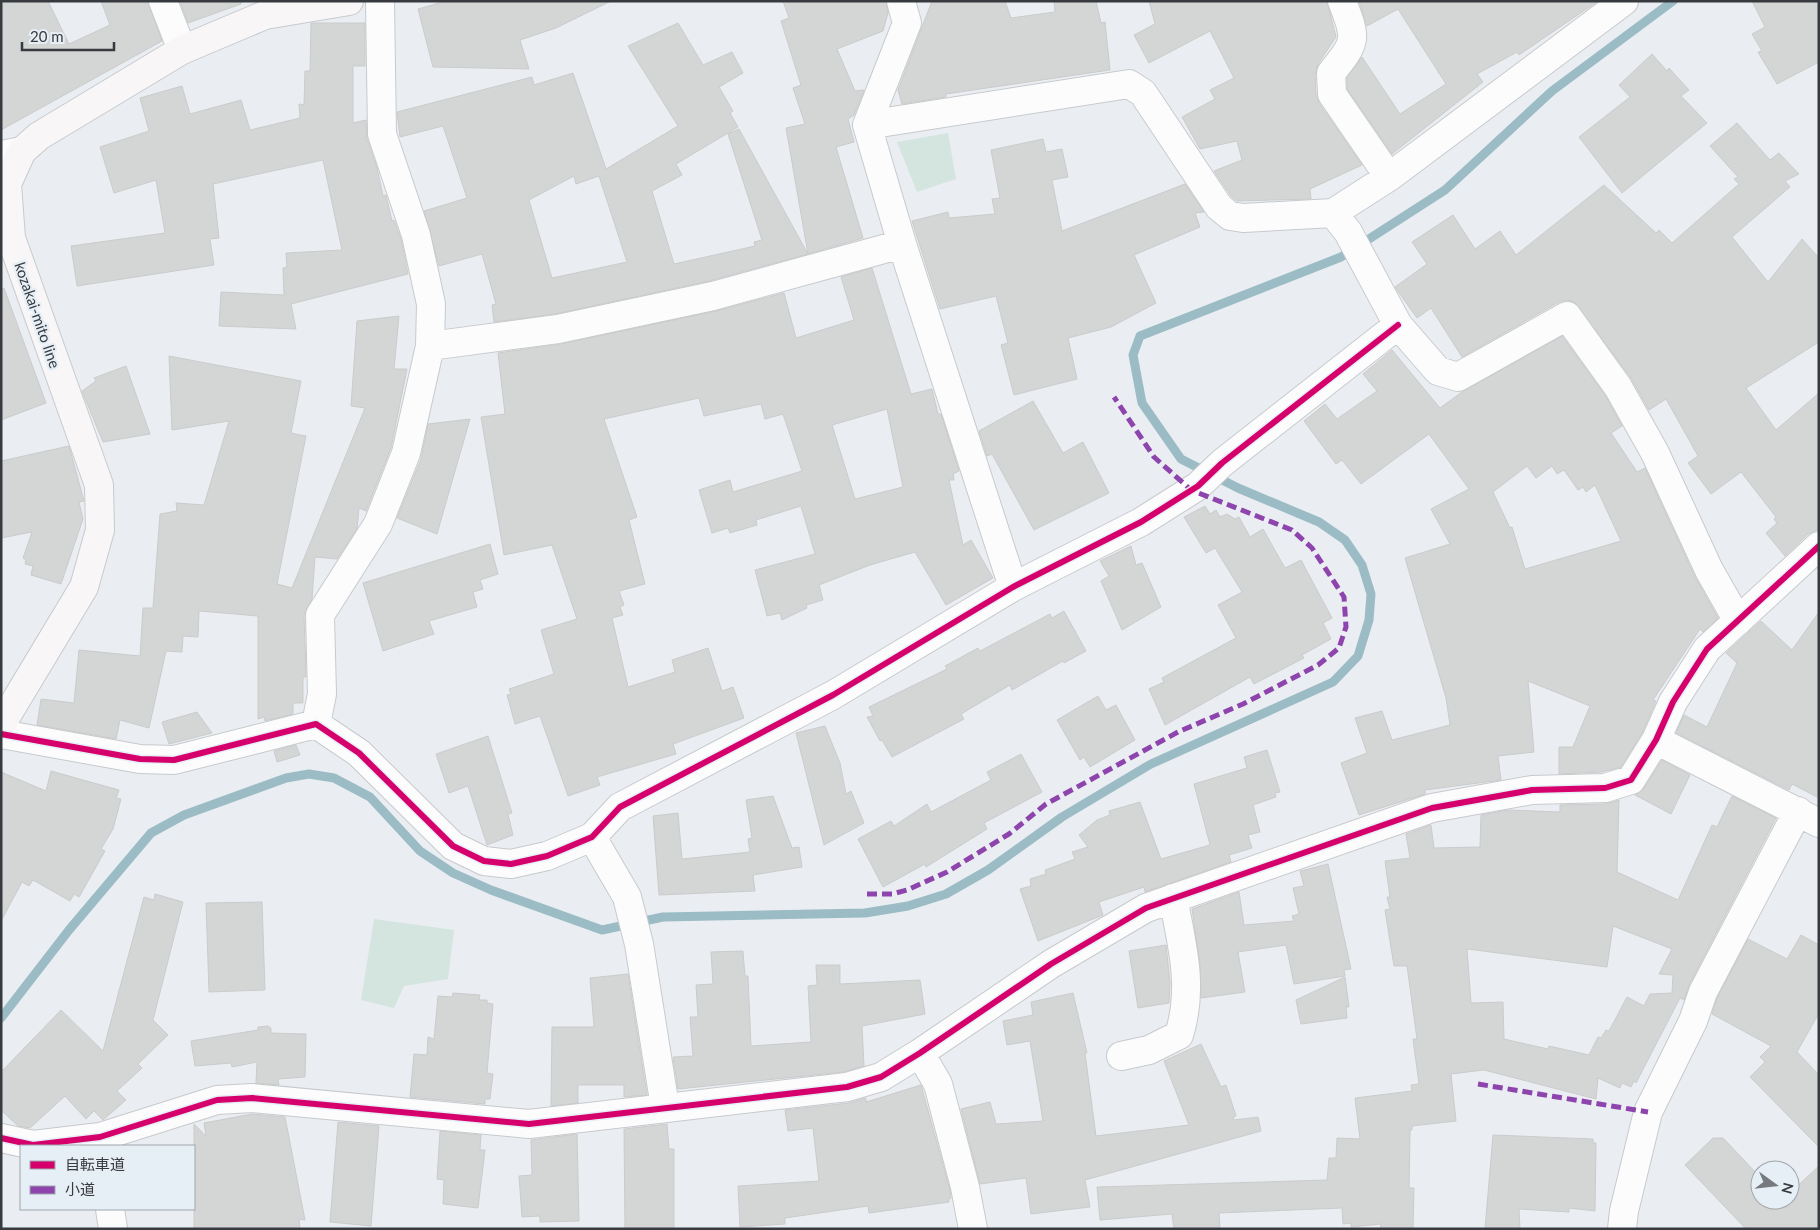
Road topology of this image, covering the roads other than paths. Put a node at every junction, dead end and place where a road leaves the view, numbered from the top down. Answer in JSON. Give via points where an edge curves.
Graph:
{"nodes":[{"id":1,"x":163,"y":1,"type":"edge"},
{"id":2,"x":349,"y":1,"type":"edge"},
{"id":3,"x":380,"y":1,"type":"edge"},
{"id":4,"x":901,"y":1,"type":"edge"},
{"id":5,"x":1342,"y":1,"type":"edge"},
{"id":6,"x":1624,"y":1,"type":"edge"},
{"id":7,"x":182,"y":50,"type":"junction"},
{"id":8,"x":867,"y":125,"type":"junction"},
{"id":9,"x":11,"y":153,"type":"edge"},
{"id":10,"x":1389,"y":177,"type":"junction"},
{"id":11,"x":1340,"y":222,"type":"junction"},
{"id":12,"x":902,"y":244,"type":"junction"},
{"id":13,"x":1398,"y":325,"type":"junction"},
{"id":14,"x":430,"y":346,"type":"junction"},
{"id":15,"x":1819,"y":546,"type":"edge"},
{"id":16,"x":1013,"y":587,"type":"junction"},
{"id":17,"x":1738,"y":621,"type":"junction"},
{"id":18,"x":5,"y":714,"type":"edge"},
{"id":19,"x":316,"y":724,"type":"junction"},
{"id":20,"x":1,"y":734,"type":"edge"},
{"id":21,"x":1656,"y":740,"type":"junction"},
{"id":22,"x":1809,"y":817,"type":"edge"},
{"id":23,"x":592,"y":837,"type":"junction"},
{"id":24,"x":1173,"y":898,"type":"junction"},
{"id":25,"x":920,"y":1053,"type":"junction"},
{"id":26,"x":1121,"y":1056,"type":"dead end"},
{"id":27,"x":665,"y":1107,"type":"junction"},
{"id":28,"x":1,"y":1138,"type":"edge"},
{"id":29,"x":100,"y":1142,"type":"edge"},
{"id":30,"x":110,"y":1210,"type":"edge"},
{"id":31,"x":113,"y":1229,"type":"edge"},
{"id":32,"x":973,"y":1229,"type":"edge"},
{"id":33,"x":1622,"y":1229,"type":"edge"}],
"edges":[{"from":1,"to":7,"type":"street"},
{"from":2,"to":7,"type":"main road","name":"kozakai-mito line","via":[[264,15]]},
{"from":3,"to":14,"type":"street","via":[[382,134],[416,235],[430,304]]},
{"from":4,"to":8,"type":"street","via":[[906,23]]},
{"from":5,"to":10,"type":"street","via":[[1352,28],[1351,48],[1331,73],[1332,94]]},
{"from":6,"to":10,"type":"street"},
{"from":7,"to":9,"type":"main road","name":"kozakai-mito line"},
{"from":8,"to":11,"type":"street","via":[[1129,84],[1143,93],[1219,207],[1230,216]]},
{"from":8,"to":12,"type":"street"},
{"from":9,"to":18,"type":"main road","name":"kozakai-mito line","via":[[7,184],[11,238],[99,485],[100,530],[84,587]]},
{"from":10,"to":11,"type":"street"},
{"from":11,"to":13,"type":"street"},
{"from":12,"to":14,"type":"street","via":[[713,296],[558,329]]},
{"from":12,"to":16,"type":"street"},
{"from":13,"to":16,"type":"street","via":[[1222,463],[1198,486],[1140,522]]},
{"from":13,"to":17,"type":"street","via":[[1438,371],[1458,377],[1566,316],[1618,387],[1655,453],[1709,570]]},
{"from":14,"to":19,"type":"street","via":[[406,453],[378,524],[320,615],[322,694]]},
{"from":15,"to":17,"type":"street"},
{"from":16,"to":23,"type":"street","via":[[833,695],[620,807]]},
{"from":17,"to":21,"type":"street","via":[[1707,650],[1673,702]]},
{"from":19,"to":20,"type":"street","via":[[174,760],[140,759]]},
{"from":19,"to":23,"type":"street","via":[[359,753],[453,846],[484,861],[511,864],[547,856]]},
{"from":21,"to":22,"type":"street"},
{"from":21,"to":24,"type":"street","via":[[1631,780],[1605,788],[1532,790],[1432,808]]},
{"from":22,"to":33,"type":"street","via":[[1703,992],[1693,1021],[1648,1112]]},
{"from":23,"to":27,"type":"street","via":[[628,897],[640,944]]},
{"from":24,"to":25,"type":"street","via":[[1146,908],[1051,964]]},
{"from":24,"to":26,"type":"street","via":[[1188,980],[1183,1022],[1179,1034],[1148,1050]]},
{"from":25,"to":27,"type":"street","via":[[881,1077],[847,1087]]},
{"from":25,"to":32,"type":"street","via":[[938,1084]]},
{"from":27,"to":29,"type":"street","via":[[529,1124],[252,1098],[217,1100]]},
{"from":28,"to":29,"type":"street","via":[[33,1145]]},
{"from":30,"to":31,"type":"street"}]}
